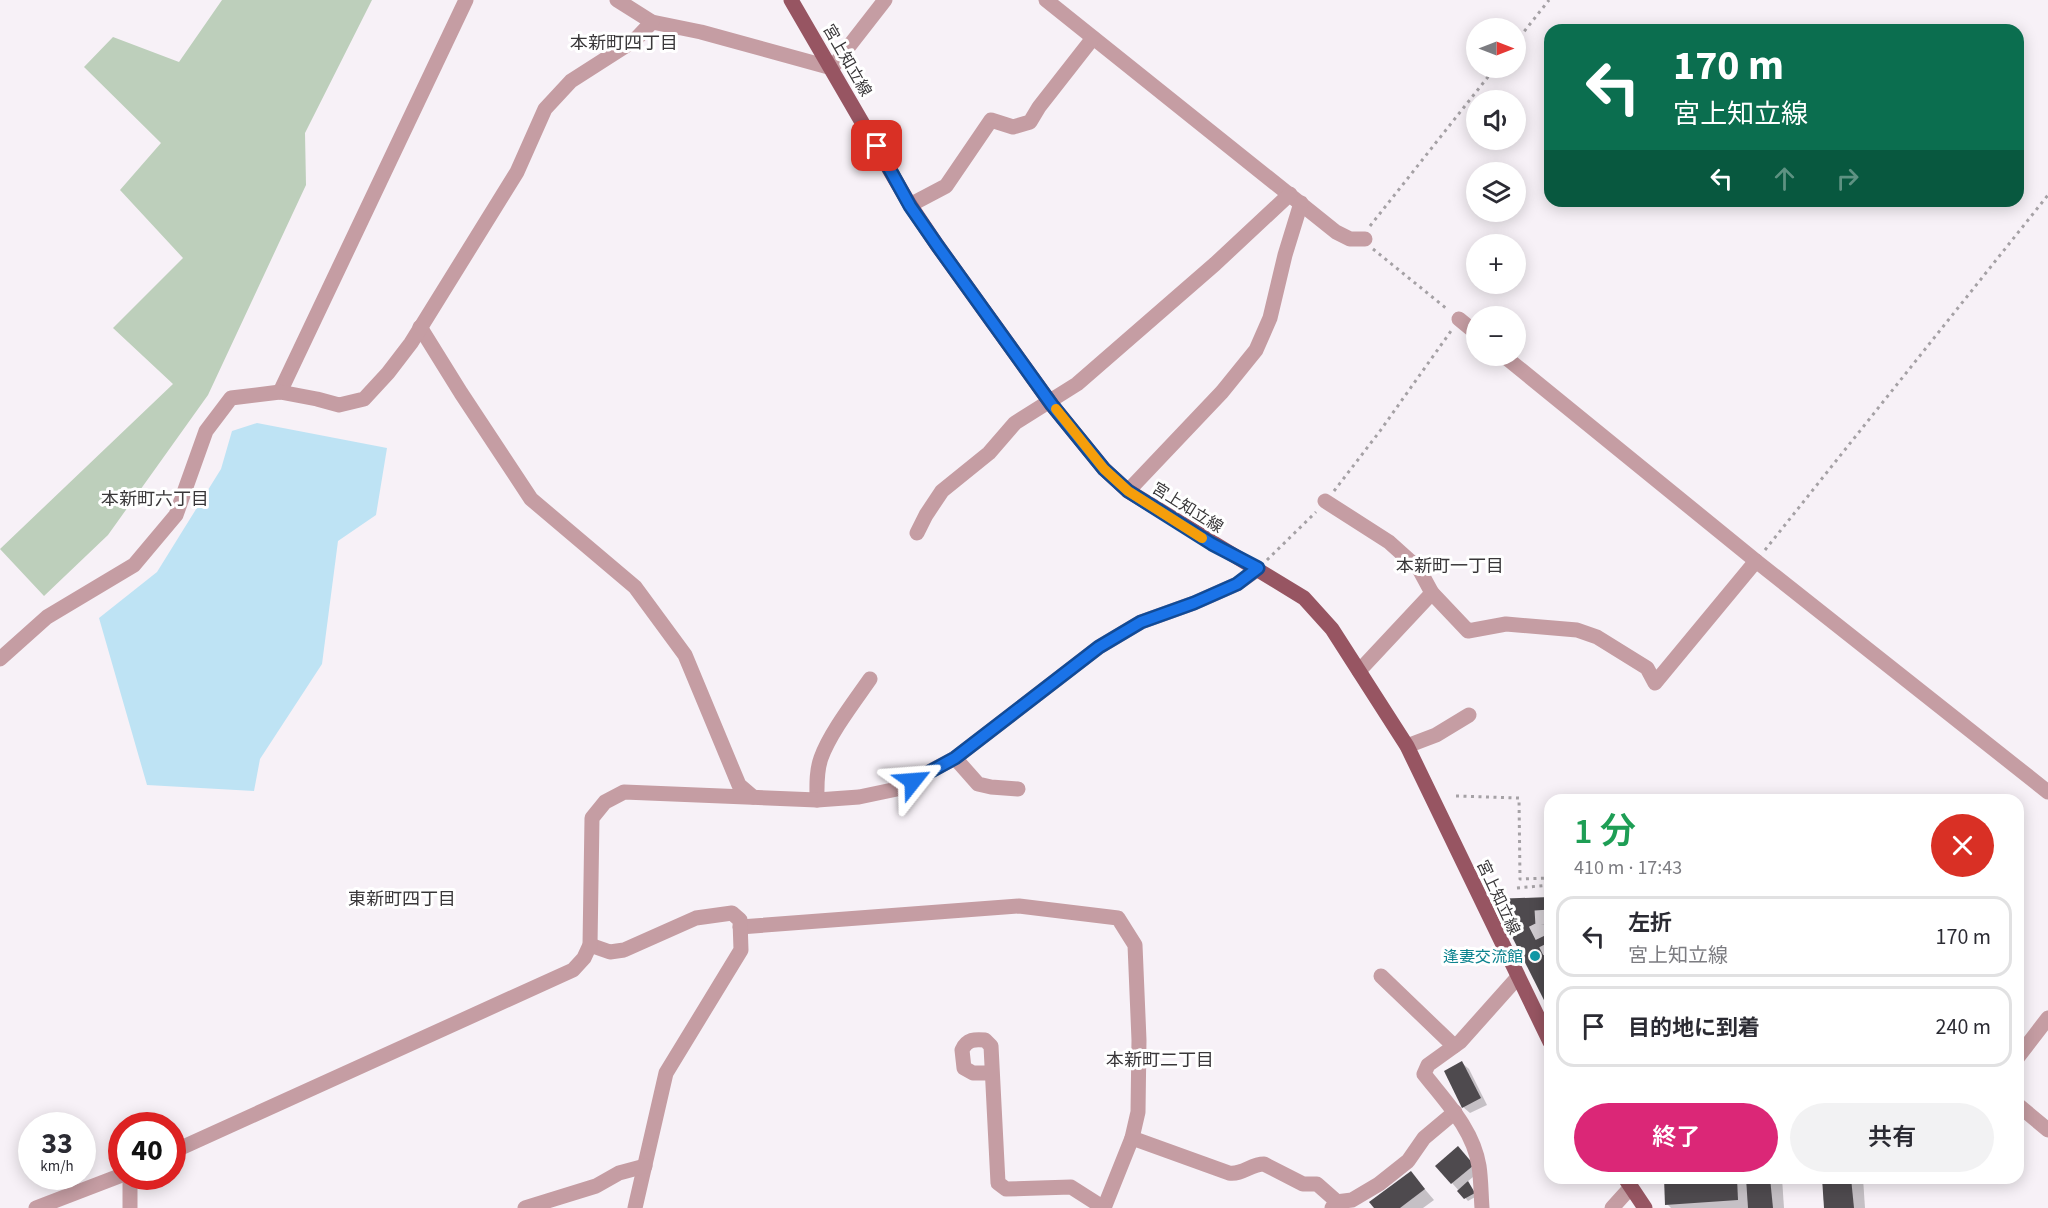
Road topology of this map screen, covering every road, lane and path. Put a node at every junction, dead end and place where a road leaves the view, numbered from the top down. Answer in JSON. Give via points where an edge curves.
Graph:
{"nodes":[{"id":1,"x":466,"y":0,"type":"edge"},
{"id":2,"x":616,"y":0,"type":"edge"},
{"id":3,"x":791,"y":0,"type":"edge"},
{"id":4,"x":885,"y":0,"type":"edge"},
{"id":5,"x":1046,"y":0,"type":"edge"},
{"id":6,"x":1549,"y":0,"type":"edge"},
{"id":7,"x":652,"y":22,"type":"junction"},
{"id":8,"x":1526,"y":29,"type":"edge"},
{"id":9,"x":1093,"y":38,"type":"junction"},
{"id":10,"x":832,"y":68,"type":"junction"},
{"id":11,"x":1487,"y":78,"type":"edge"},
{"id":12,"x":2048,"y":195,"type":"edge"},
{"id":13,"x":1296,"y":199,"type":"junction"},
{"id":14,"x":910,"y":206,"type":"junction"},
{"id":15,"x":1365,"y":239,"type":"junction"},
{"id":16,"x":1459,"y":319,"type":"junction"},
{"id":17,"x":1466,"y":325,"type":"edge"},
{"id":18,"x":420,"y":327,"type":"junction"},
{"id":19,"x":1516,"y":366,"type":"edge"},
{"id":20,"x":280,"y":392,"type":"junction"},
{"id":21,"x":1051,"y":401,"type":"junction"},
{"id":22,"x":1128,"y":491,"type":"junction"},
{"id":23,"x":1325,"y":501,"type":"junction"},
{"id":24,"x":917,"y":533,"type":"dead end"},
{"id":25,"x":1756,"y":561,"type":"junction"},
{"id":26,"x":1258,"y":568,"type":"junction"},
{"id":27,"x":1432,"y":593,"type":"junction"},
{"id":28,"x":0,"y":659,"type":"edge"},
{"id":29,"x":1359,"y":671,"type":"junction"},
{"id":30,"x":870,"y":679,"type":"dead end"},
{"id":31,"x":1470,"y":715,"type":"dead end"},
{"id":32,"x":1407,"y":746,"type":"junction"},
{"id":33,"x":955,"y":758,"type":"junction"},
{"id":34,"x":1018,"y":789,"type":"dead end"},
{"id":35,"x":2048,"y":792,"type":"edge"},
{"id":36,"x":1455,"y":796,"type":"dead end"},
{"id":37,"x":753,"y":797,"type":"junction"},
{"id":38,"x":817,"y":800,"type":"junction"},
{"id":39,"x":1544,"y":878,"type":"edge"},
{"id":40,"x":1544,"y":886,"type":"edge"},
{"id":41,"x":1517,"y":888,"type":"dead end"},
{"id":42,"x":740,"y":927,"type":"junction"},
{"id":43,"x":590,"y":945,"type":"junction"},
{"id":44,"x":1381,"y":976,"type":"dead end"},
{"id":45,"x":1518,"y":977,"type":"junction"},
{"id":46,"x":2048,"y":1018,"type":"edge"},
{"id":47,"x":1544,"y":1030,"type":"edge"},
{"id":48,"x":1454,"y":1046,"type":"junction"},
{"id":49,"x":2024,"y":1049,"type":"edge"},
{"id":50,"x":992,"y":1073,"type":"dead end"},
{"id":51,"x":2024,"y":1110,"type":"edge"},
{"id":52,"x":1455,"y":1112,"type":"junction"},
{"id":53,"x":2048,"y":1130,"type":"edge"},
{"id":54,"x":1132,"y":1138,"type":"junction"},
{"id":55,"x":186,"y":1146,"type":"edge"},
{"id":56,"x":645,"y":1166,"type":"junction"},
{"id":57,"x":108,"y":1180,"type":"edge"},
{"id":58,"x":1627,"y":1184,"type":"edge"},
{"id":59,"x":1629,"y":1184,"type":"edge"},
{"id":60,"x":130,"y":1190,"type":"edge"},
{"id":61,"x":1334,"y":1205,"type":"edge"},
{"id":62,"x":36,"y":1208,"type":"edge"},
{"id":63,"x":130,"y":1208,"type":"edge"},
{"id":64,"x":525,"y":1208,"type":"edge"},
{"id":65,"x":635,"y":1208,"type":"edge"},
{"id":66,"x":1104,"y":1208,"type":"edge"},
{"id":67,"x":1482,"y":1208,"type":"edge"},
{"id":68,"x":1612,"y":1208,"type":"edge"},
{"id":69,"x":1645,"y":1208,"type":"edge"}],
"edges":[{"from":1,"to":20,"type":"street"},
{"from":2,"to":7,"type":"street"},
{"from":3,"to":10,"type":"main road","name":"宮上知立線"},
{"from":4,"to":10,"type":"street"},
{"from":5,"to":9,"type":"street"},
{"from":6,"to":8,"type":"path"},
{"from":7,"to":10,"type":"street"},
{"from":7,"to":18,"type":"street","via":[[635,40],[571,81],[545,109],[517,172]]},
{"from":9,"to":13,"type":"street"},
{"from":9,"to":14,"type":"street","via":[[1030,122],[1013,127],[992,120],[946,186]]},
{"from":10,"to":14,"type":"main road","name":"宮上知立線"},
{"from":11,"to":15,"type":"path","via":[[1368,229]]},
{"from":12,"to":25,"type":"path"},
{"from":13,"to":15,"type":"street","via":[[1336,232],[1350,239]]},
{"from":13,"to":21,"type":"street","via":[[1077,384]]},
{"from":13,"to":22,"type":"street","via":[[1270,318],[1256,350],[1222,392]]},
{"from":14,"to":21,"type":"main road","name":"宮上知立線"},
{"from":15,"to":16,"type":"path"},
{"from":16,"to":17,"type":"street"},
{"from":16,"to":23,"type":"path"},
{"from":18,"to":20,"type":"street","via":[[364,399],[339,405]]},
{"from":18,"to":37,"type":"street","via":[[531,499],[635,587],[685,656],[739,785]]},
{"from":19,"to":25,"type":"street"},
{"from":20,"to":28,"type":"street","via":[[231,398],[206,431],[176,515],[134,565],[47,617]]},
{"from":21,"to":22,"type":"main road","name":"宮上知立線","via":[[1104,469]]},
{"from":21,"to":24,"type":"street","via":[[1015,423],[989,453],[942,491]]},
{"from":22,"to":26,"type":"main road","name":"宮上知立線"},
{"from":23,"to":26,"type":"path"},
{"from":23,"to":27,"type":"street","via":[[1389,542],[1419,568]]},
{"from":25,"to":27,"type":"street","via":[[1655,683],[1647,668],[1597,637],[1577,630],[1506,624],[1468,631]]},
{"from":25,"to":35,"type":"street"},
{"from":26,"to":29,"type":"main road","name":"宮上知立線","via":[[1311,604]]},
{"from":26,"to":33,"type":"street","via":[[1237,584],[1141,622],[1099,647]]},
{"from":27,"to":29,"type":"street"},
{"from":29,"to":32,"type":"main road","name":"宮上知立線"},
{"from":30,"to":38,"type":"street","via":[[821,758],[816,778]]},
{"from":31,"to":32,"type":"street"},
{"from":32,"to":45,"type":"main road","name":"宮上知立線"},
{"from":33,"to":34,"type":"street","via":[[978,784]]},
{"from":33,"to":38,"type":"street","via":[[897,789]]},
{"from":36,"to":39,"type":"path","via":[[1519,798],[1520,879]]},
{"from":37,"to":38,"type":"street"},
{"from":37,"to":43,"type":"street","via":[[624,792],[605,802],[592,818]]},
{"from":40,"to":41,"type":"path"},
{"from":42,"to":43,"type":"street","via":[[740,920],[732,913],[696,918],[624,950],[610,952]]},
{"from":42,"to":54,"type":"street","via":[[1019,906],[1118,918],[1135,945],[1140,1041],[1138,1112]]},
{"from":42,"to":56,"type":"street","via":[[741,950],[666,1072]]},
{"from":43,"to":55,"type":"street","via":[[573,970]]},
{"from":44,"to":48,"type":"street"},
{"from":45,"to":47,"type":"main road","name":"宮上知立線"},
{"from":45,"to":48,"type":"street"},
{"from":46,"to":49,"type":"street"},
{"from":48,"to":52,"type":"street","via":[[1428,1065],[1424,1074]]},
{"from":50,"to":66,"type":"street","via":[[1001,1187],[1071,1187]]},
{"from":51,"to":53,"type":"street"},
{"from":52,"to":61,"type":"street","via":[[1424,1138],[1408,1161],[1379,1184],[1352,1200]]},
{"from":52,"to":67,"type":"street","via":[[1472,1140],[1479,1165]]},
{"from":54,"to":61,"type":"street","via":[[1229,1173],[1264,1164],[1303,1184],[1317,1184]]},
{"from":54,"to":66,"type":"street"},
{"from":56,"to":64,"type":"street"},
{"from":56,"to":65,"type":"street"},
{"from":57,"to":62,"type":"street"},
{"from":58,"to":68,"type":"street"},
{"from":59,"to":69,"type":"main road"},
{"from":60,"to":63,"type":"street"}]}
